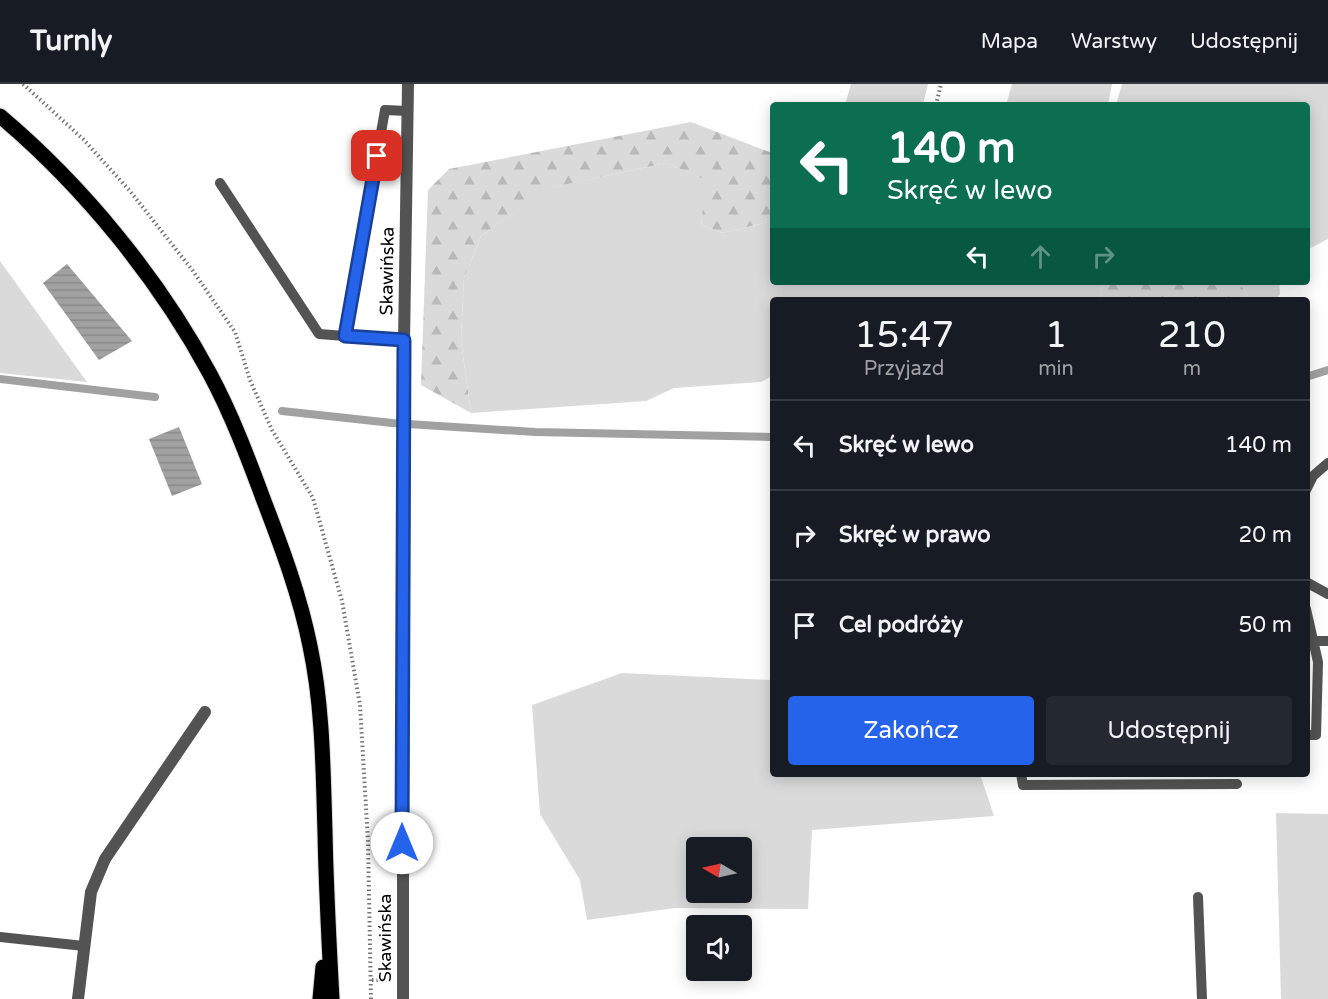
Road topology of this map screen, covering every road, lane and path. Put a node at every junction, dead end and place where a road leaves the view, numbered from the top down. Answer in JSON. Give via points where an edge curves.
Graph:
{"nodes":[{"id":1,"x":408,"y":84,"type":"edge"},
{"id":2,"x":941,"y":84,"type":"edge"},
{"id":3,"x":937,"y":102,"type":"edge"},
{"id":4,"x":407,"y":111,"type":"junction"},
{"id":5,"x":0,"y":117,"type":"edge"},
{"id":6,"x":220,"y":183,"type":"dead end"},
{"id":7,"x":345,"y":336,"type":"junction"},
{"id":8,"x":404,"y":340,"type":"junction"},
{"id":9,"x":1328,"y":464,"type":"edge"},
{"id":10,"x":1310,"y":482,"type":"edge"},
{"id":11,"x":1310,"y":584,"type":"edge"},
{"id":12,"x":1328,"y":594,"type":"edge"},
{"id":13,"x":1328,"y":640,"type":"edge"},
{"id":14,"x":1311,"y":641,"type":"edge"},
{"id":15,"x":205,"y":712,"type":"dead end"},
{"id":16,"x":1310,"y":735,"type":"edge"},
{"id":17,"x":1022,"y":777,"type":"edge"},
{"id":18,"x":1168,"y":779,"type":"edge"},
{"id":19,"x":1237,"y":784,"type":"dead end"},
{"id":20,"x":1198,"y":897,"type":"dead end"},
{"id":21,"x":327,"y":923,"type":"junction"},
{"id":22,"x":0,"y":937,"type":"edge"},
{"id":23,"x":84,"y":946,"type":"junction"},
{"id":24,"x":372,"y":980,"type":"dead end"},
{"id":25,"x":78,"y":999,"type":"edge"},
{"id":26,"x":320,"y":999,"type":"edge"},
{"id":27,"x":332,"y":999,"type":"edge"},
{"id":28,"x":372,"y":999,"type":"edge"},
{"id":29,"x":403,"y":999,"type":"edge"},
{"id":30,"x":1202,"y":999,"type":"edge"}],
"edges":[{"from":1,"to":4,"type":"street","name":"Skawińska"},
{"from":2,"to":3,"type":"path"},
{"from":4,"to":7,"type":"lane","via":[[385,110]]},
{"from":4,"to":8,"type":"street","name":"Skawińska"},
{"from":5,"to":21,"type":"main road","via":[[80,194],[124,245],[211,375],[238,434],[288,562],[310,647],[323,737]]},
{"from":6,"to":7,"type":"lane","via":[[319,334]]},
{"from":7,"to":8,"type":"lane"},
{"from":8,"to":29,"type":"street","name":"Skawińska"},
{"from":9,"to":10,"type":"lane"},
{"from":11,"to":12,"type":"lane"},
{"from":13,"to":14,"type":"lane"},
{"from":14,"to":16,"type":"lane","via":[[1318,662],[1316,735]]},
{"from":15,"to":23,"type":"street","via":[[105,859],[91,892]]},
{"from":17,"to":18,"type":"lane","via":[[1023,785]]},
{"from":18,"to":19,"type":"lane"},
{"from":20,"to":30,"type":"lane"},
{"from":21,"to":26,"type":"main road"},
{"from":21,"to":27,"type":"main road"},
{"from":22,"to":23,"type":"lane"},
{"from":23,"to":25,"type":"street"},
{"from":24,"to":28,"type":"path"}]}
